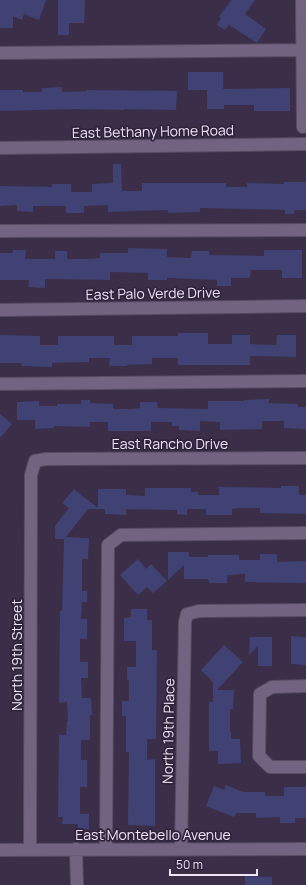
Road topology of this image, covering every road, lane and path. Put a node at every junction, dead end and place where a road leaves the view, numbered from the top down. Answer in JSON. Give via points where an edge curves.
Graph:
{"nodes":[{"id":1,"x":302,"y":0,"type":"edge"},
{"id":2,"x":302,"y":50,"type":"junction"},
{"id":3,"x":0,"y":53,"type":"edge"},
{"id":4,"x":303,"y":127,"type":"dead end"},
{"id":5,"x":306,"y":144,"type":"edge"},
{"id":6,"x":0,"y":148,"type":"edge"},
{"id":7,"x":306,"y":230,"type":"edge"},
{"id":8,"x":0,"y":231,"type":"edge"},
{"id":9,"x":306,"y":306,"type":"edge"},
{"id":10,"x":0,"y":310,"type":"edge"},
{"id":11,"x":306,"y":381,"type":"edge"},
{"id":12,"x":0,"y":384,"type":"edge"},
{"id":13,"x":306,"y":458,"type":"edge"},
{"id":14,"x":35,"y":461,"type":"joint"},
{"id":15,"x":306,"y":533,"type":"edge"},
{"id":16,"x":306,"y":610,"type":"edge"},
{"id":17,"x":306,"y":686,"type":"edge"},
{"id":18,"x":306,"y":767,"type":"edge"},
{"id":19,"x":30,"y":849,"type":"junction"},
{"id":20,"x":76,"y":849,"type":"junction"},
{"id":21,"x":106,"y":849,"type":"junction"},
{"id":22,"x":181,"y":849,"type":"junction"},
{"id":23,"x":306,"y":849,"type":"edge"},
{"id":24,"x":0,"y":850,"type":"edge"},
{"id":25,"x":77,"y":885,"type":"edge"}],
"edges":[{"from":1,"to":2,"type":"street"},
{"from":2,"to":3,"type":"street"},
{"from":2,"to":4,"type":"street"},
{"from":5,"to":6,"type":"street","name":"East Bethany Home Road"},
{"from":7,"to":8,"type":"street"},
{"from":9,"to":10,"type":"street","name":"East Palo Verde Drive"},
{"from":11,"to":12,"type":"street"},
{"from":13,"to":14,"type":"street","name":"East Rancho Drive","via":[[54,458]]},
{"from":14,"to":19,"type":"street","name":"North 19th Street","via":[[31,475]]},
{"from":15,"to":21,"type":"street","via":[[121,535],[108,545]]},
{"from":16,"to":22,"type":"street","name":"North 19th Place","via":[[199,611],[187,614]]},
{"from":17,"to":18,"type":"street","via":[[272,687],[260,694],[259,756],[270,767]]},
{"from":19,"to":20,"type":"street","name":"East Montebello Avenue"},
{"from":19,"to":24,"type":"street","name":"East Montebello Avenue"},
{"from":20,"to":21,"type":"street","name":"East Montebello Avenue"},
{"from":20,"to":25,"type":"street"},
{"from":21,"to":22,"type":"street","name":"East Montebello Avenue"},
{"from":22,"to":23,"type":"street","name":"East Montebello Avenue"}]}
